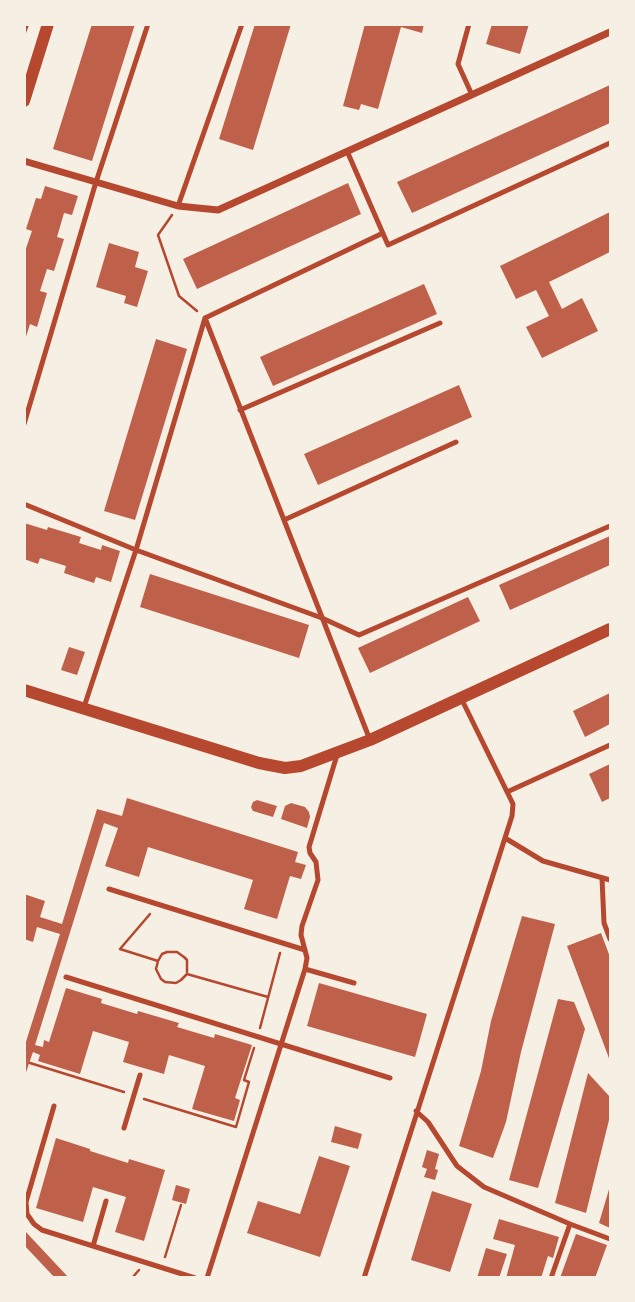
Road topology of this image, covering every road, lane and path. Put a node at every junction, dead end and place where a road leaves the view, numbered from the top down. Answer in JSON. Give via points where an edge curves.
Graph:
{"nodes":[{"id":1,"x":28,"y":24,"type":"edge"},
{"id":2,"x":48,"y":24,"type":"edge"},
{"id":3,"x":148,"y":24,"type":"edge"},
{"id":4,"x":242,"y":24,"type":"edge"},
{"id":5,"x":469,"y":24,"type":"edge"},
{"id":6,"x":611,"y":32,"type":"edge"},
{"id":7,"x":24,"y":35,"type":"edge"},
{"id":8,"x":472,"y":95,"type":"junction"},
{"id":9,"x":24,"y":101,"type":"edge"},
{"id":10,"x":611,"y":143,"type":"edge"},
{"id":11,"x":347,"y":151,"type":"junction"},
{"id":12,"x":24,"y":161,"type":"edge"},
{"id":13,"x":96,"y":182,"type":"junction"},
{"id":14,"x":178,"y":206,"type":"junction"},
{"id":15,"x":383,"y":233,"type":"junction"},
{"id":16,"x":205,"y":318,"type":"junction"},
{"id":17,"x":440,"y":323,"type":"dead end"},
{"id":18,"x":240,"y":410,"type":"junction"},
{"id":19,"x":24,"y":424,"type":"edge"},
{"id":20,"x":456,"y":442,"type":"dead end"},
{"id":21,"x":24,"y":504,"type":"edge"},
{"id":22,"x":284,"y":520,"type":"junction"},
{"id":23,"x":611,"y":526,"type":"edge"},
{"id":24,"x":136,"y":550,"type":"junction"},
{"id":25,"x":322,"y":618,"type":"junction"},
{"id":26,"x":611,"y":629,"type":"edge"},
{"id":27,"x":24,"y":690,"type":"edge"},
{"id":28,"x":461,"y":698,"type":"junction"},
{"id":29,"x":83,"y":708,"type":"junction"},
{"id":30,"x":370,"y":740,"type":"junction"},
{"id":31,"x":611,"y":745,"type":"edge"},
{"id":32,"x":338,"y":752,"type":"junction"},
{"id":33,"x":507,"y":792,"type":"junction"},
{"id":34,"x":505,"y":838,"type":"junction"},
{"id":35,"x":602,"y":877,"type":"junction"},
{"id":36,"x":611,"y":880,"type":"edge"},
{"id":37,"x":108,"y":889,"type":"dead end"},
{"id":38,"x":159,"y":904,"type":"junction"},
{"id":39,"x":611,"y":939,"type":"edge"},
{"id":40,"x":283,"y":943,"type":"junction"},
{"id":41,"x":305,"y":950,"type":"junction"},
{"id":42,"x":158,"y":961,"type":"junction"},
{"id":43,"x":305,"y":969,"type":"junction"},
{"id":44,"x":187,"y":974,"type":"junction"},
{"id":45,"x":66,"y":977,"type":"dead end"},
{"id":46,"x":354,"y":983,"type":"dead end"},
{"id":47,"x":268,"y":997,"type":"junction"},
{"id":48,"x":257,"y":1036,"type":"junction"},
{"id":49,"x":281,"y":1043,"type":"junction"},
{"id":50,"x":30,"y":1063,"type":"dead end"},
{"id":51,"x":140,"y":1075,"type":"dead end"},
{"id":52,"x":390,"y":1078,"type":"dead end"},
{"id":53,"x":134,"y":1096,"type":"junction"},
{"id":54,"x":54,"y":1106,"type":"dead end"},
{"id":55,"x":416,"y":1111,"type":"junction"},
{"id":56,"x":124,"y":1128,"type":"dead end"},
{"id":57,"x":106,"y":1201,"type":"dead end"},
{"id":58,"x":181,"y":1205,"type":"dead end"},
{"id":59,"x":570,"y":1224,"type":"junction"},
{"id":60,"x":611,"y":1239,"type":"edge"},
{"id":61,"x":93,"y":1245,"type":"junction"},
{"id":62,"x":162,"y":1267,"type":"junction"},
{"id":63,"x":195,"y":1278,"type":"edge"},
{"id":64,"x":207,"y":1278,"type":"edge"},
{"id":65,"x":364,"y":1278,"type":"edge"},
{"id":66,"x":551,"y":1278,"type":"edge"}],
"edges":[{"from":1,"to":7,"type":"path"},
{"from":2,"to":9,"type":"street"},
{"from":3,"to":13,"type":"lane"},
{"from":4,"to":14,"type":"lane"},
{"from":5,"to":8,"type":"lane","via":[[458,64]]},
{"from":6,"to":8,"type":"street"},
{"from":8,"to":11,"type":"street"},
{"from":10,"to":15,"type":"lane","via":[[388,245]]},
{"from":11,"to":14,"type":"street","via":[[218,210]]},
{"from":11,"to":15,"type":"lane"},
{"from":12,"to":13,"type":"street"},
{"from":13,"to":14,"type":"street"},
{"from":13,"to":19,"type":"lane"},
{"from":14,"to":16,"type":"path","via":[[158,235],[179,296]]},
{"from":15,"to":16,"type":"lane"},
{"from":16,"to":18,"type":"lane"},
{"from":16,"to":24,"type":"lane"},
{"from":17,"to":18,"type":"lane"},
{"from":18,"to":22,"type":"lane"},
{"from":20,"to":22,"type":"lane"},
{"from":21,"to":24,"type":"lane"},
{"from":22,"to":25,"type":"lane"},
{"from":23,"to":25,"type":"lane","via":[[359,635]]},
{"from":24,"to":25,"type":"lane"},
{"from":24,"to":29,"type":"lane"},
{"from":25,"to":30,"type":"lane"},
{"from":26,"to":28,"type":"street"},
{"from":27,"to":29,"type":"street"},
{"from":28,"to":30,"type":"street"},
{"from":28,"to":33,"type":"lane"},
{"from":29,"to":32,"type":"street","via":[[285,768]]},
{"from":30,"to":32,"type":"street"},
{"from":31,"to":33,"type":"lane"},
{"from":32,"to":41,"type":"lane","via":[[309,846],[318,880],[302,926]]},
{"from":33,"to":34,"type":"lane","via":[[513,804]]},
{"from":34,"to":35,"type":"lane","via":[[543,861]]},
{"from":34,"to":55,"type":"lane"},
{"from":35,"to":36,"type":"lane"},
{"from":35,"to":39,"type":"lane","via":[[604,923]]},
{"from":37,"to":38,"type":"lane"},
{"from":38,"to":40,"type":"lane"},
{"from":38,"to":42,"type":"path","via":[[120,948]]},
{"from":40,"to":41,"type":"lane"},
{"from":40,"to":47,"type":"path"},
{"from":41,"to":43,"type":"lane"},
{"from":42,"to":44,"type":"path","via":[[156,969],[166,982],[176,983]]},
{"from":42,"to":44,"type":"path","via":[[167,952],[177,952],[187,960]]},
{"from":43,"to":46,"type":"lane"},
{"from":43,"to":49,"type":"lane"},
{"from":44,"to":47,"type":"path"},
{"from":45,"to":48,"type":"lane"},
{"from":47,"to":48,"type":"path"},
{"from":48,"to":49,"type":"lane"},
{"from":48,"to":53,"type":"path","via":[[236,1127]]},
{"from":49,"to":52,"type":"lane"},
{"from":49,"to":64,"type":"lane"},
{"from":50,"to":53,"type":"path"},
{"from":51,"to":53,"type":"lane"},
{"from":53,"to":56,"type":"lane"},
{"from":54,"to":61,"type":"lane","via":[[26,1202],[27,1214],[43,1230]]},
{"from":55,"to":59,"type":"lane","via":[[457,1166],[484,1187]]},
{"from":55,"to":65,"type":"lane"},
{"from":57,"to":61,"type":"lane"},
{"from":58,"to":62,"type":"path"},
{"from":59,"to":60,"type":"lane"},
{"from":59,"to":66,"type":"lane"},
{"from":61,"to":62,"type":"lane"},
{"from":62,"to":63,"type":"lane"}]}
